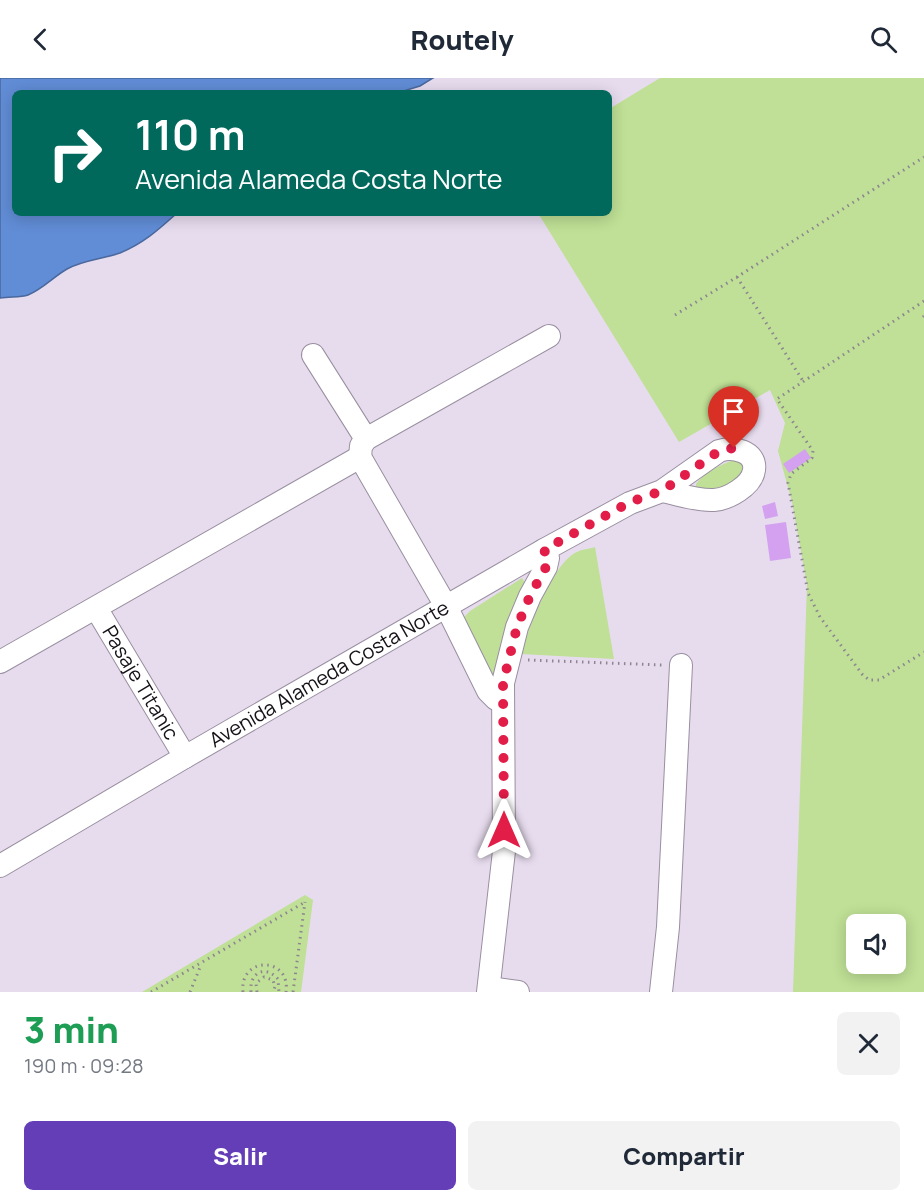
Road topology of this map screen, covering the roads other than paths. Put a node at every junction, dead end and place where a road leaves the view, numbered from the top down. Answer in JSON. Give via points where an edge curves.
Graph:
{"nodes":[{"id":1,"x":549,"y":336,"type":"dead end"},
{"id":2,"x":313,"y":355,"type":"dead end"},
{"id":3,"x":363,"y":448,"type":"junction"},
{"id":4,"x":662,"y":491,"type":"dead end"},
{"id":5,"x":544,"y":550,"type":"junction"},
{"id":6,"x":96,"y":608,"type":"junction"},
{"id":7,"x":447,"y":608,"type":"junction"},
{"id":8,"x":0,"y":662,"type":"edge"},
{"id":9,"x":681,"y":665,"type":"road end"},
{"id":10,"x":503,"y":702,"type":"junction"},
{"id":11,"x":185,"y":757,"type":"junction"},
{"id":12,"x":0,"y":866,"type":"edge"},
{"id":13,"x":488,"y":990,"type":"edge"},
{"id":14,"x":518,"y":992,"type":"edge"},
{"id":15,"x":661,"y":992,"type":"edge"}],
"edges":[{"from":1,"to":3,"type":"street"},
{"from":2,"to":3,"type":"street"},
{"from":3,"to":6,"type":"street"},
{"from":3,"to":7,"type":"street"},
{"from":4,"to":5,"type":"street","name":"Avenida Alameda Costa Norte","via":[[630,502]]},
{"from":5,"to":7,"type":"street","name":"Avenida Alameda Costa Norte"},
{"from":5,"to":10,"type":"street","via":[[548,558],[546,567],[517,627],[508,659]]},
{"from":6,"to":8,"type":"street"},
{"from":6,"to":11,"type":"street","name":"Pasaje Titanic"},
{"from":7,"to":10,"type":"street","via":[[488,691]]},
{"from":7,"to":11,"type":"street","name":"Avenida Alameda Costa Norte"},
{"from":9,"to":15,"type":"street","via":[[668,927]]},
{"from":10,"to":13,"type":"street","via":[[504,851]]},
{"from":11,"to":12,"type":"street","name":"Avenida Alameda Costa Norte"},
{"from":13,"to":14,"type":"street"}]}
